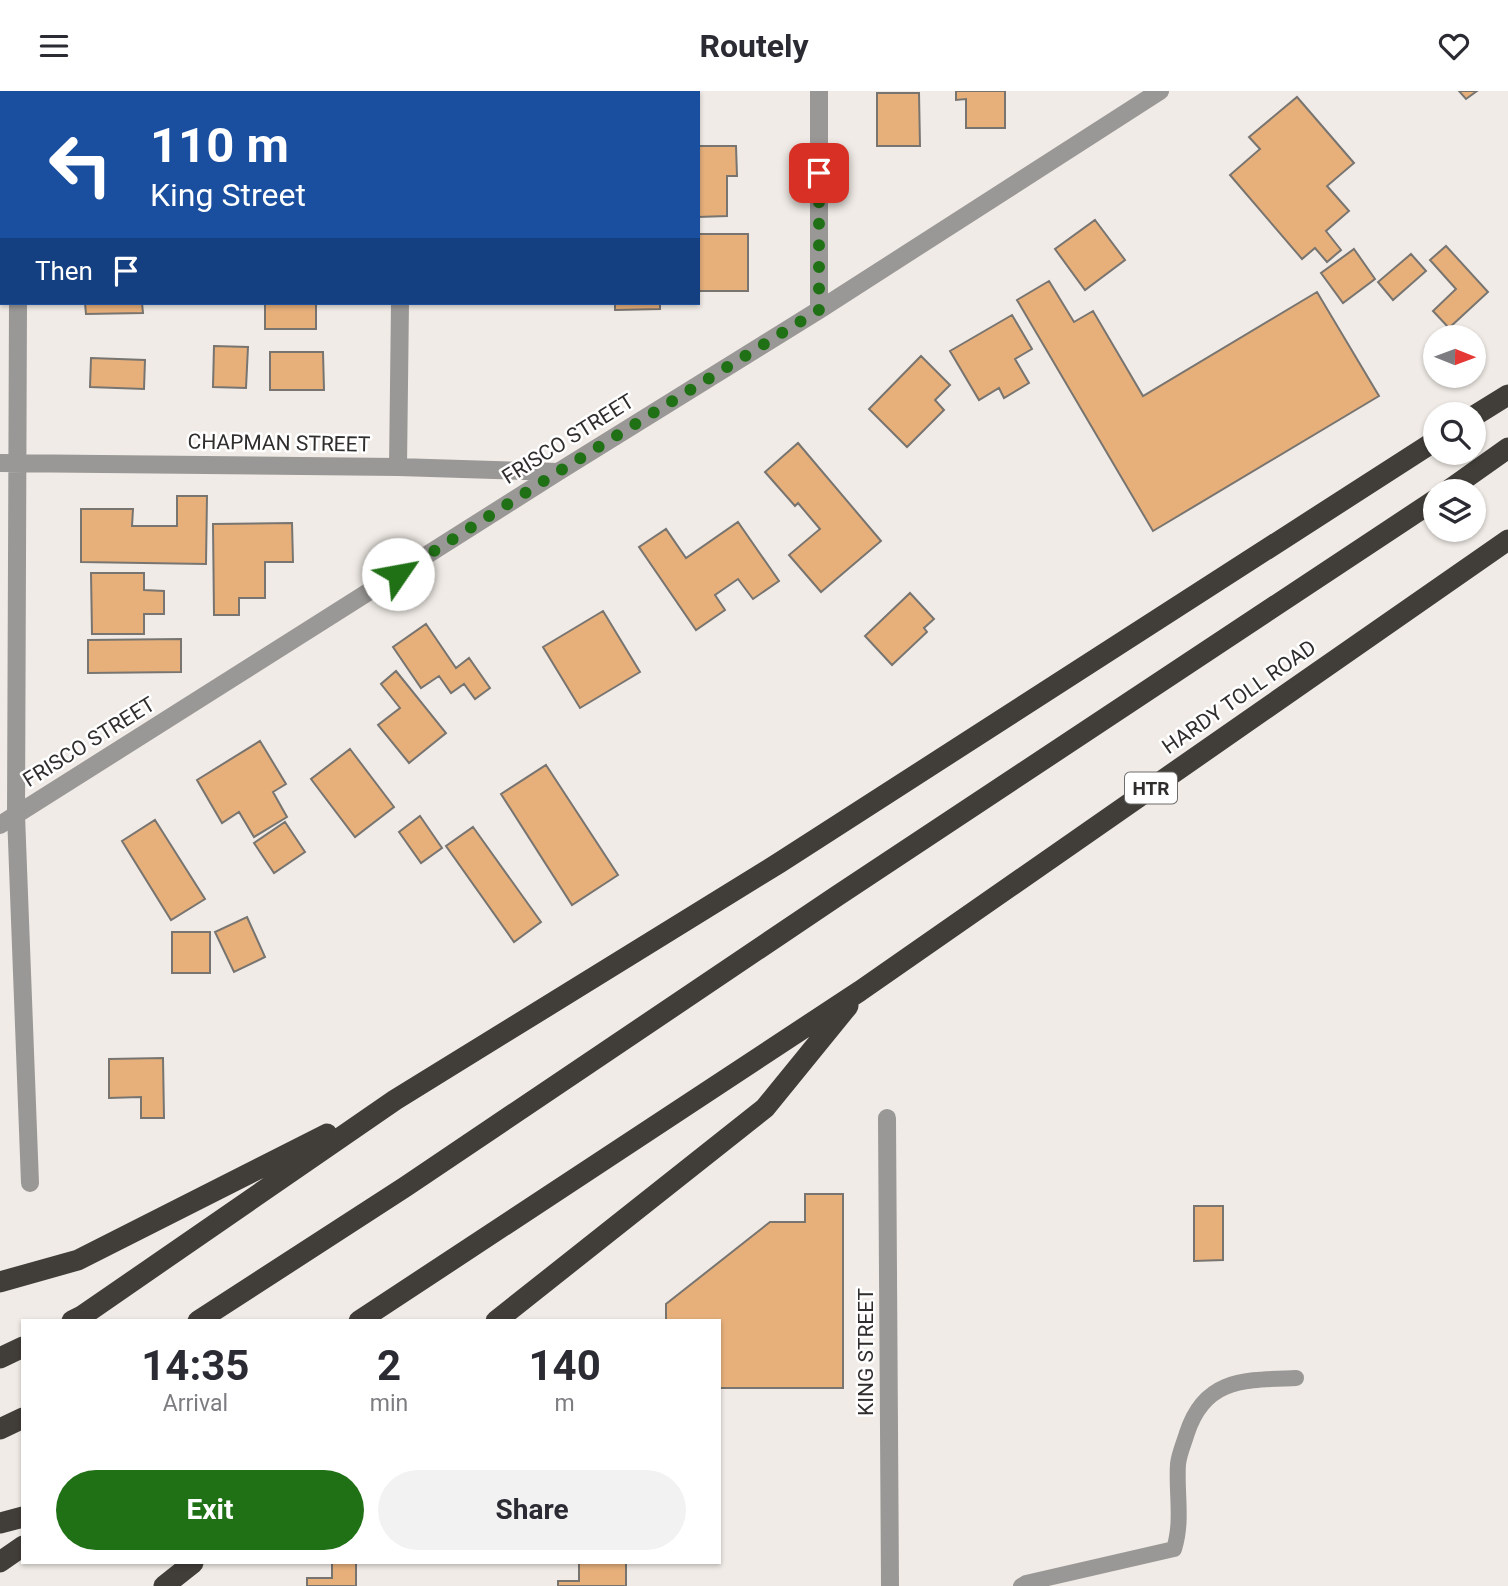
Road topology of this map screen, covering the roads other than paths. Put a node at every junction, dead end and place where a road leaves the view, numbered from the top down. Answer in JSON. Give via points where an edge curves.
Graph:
{"nodes":[{"id":1,"x":819,"y":91,"type":"edge"},
{"id":2,"x":1160,"y":91,"type":"edge"},
{"id":3,"x":18,"y":305,"type":"edge"},
{"id":4,"x":400,"y":305,"type":"edge"},
{"id":5,"x":819,"y":310,"type":"junction"},
{"id":6,"x":1508,"y":395,"type":"edge"},
{"id":7,"x":1486,"y":409,"type":"edge"},
{"id":8,"x":1508,"y":448,"type":"edge"},
{"id":9,"x":1423,"y":449,"type":"edge"},
{"id":10,"x":9,"y":463,"type":"edge"},
{"id":11,"x":398,"y":467,"type":"junction"},
{"id":12,"x":558,"y":472,"type":"junction"},
{"id":13,"x":1464,"y":479,"type":"edge"},
{"id":14,"x":1423,"y":508,"type":"edge"},
{"id":15,"x":1508,"y":540,"type":"edge"},
{"id":16,"x":16,"y":815,"type":"junction"},
{"id":17,"x":0,"y":825,"type":"edge"},
{"id":18,"x":860,"y":991,"type":"junction"},
{"id":19,"x":395,"y":1100,"type":"junction"},
{"id":20,"x":887,"y":1118,"type":"dead end"},
{"id":21,"x":30,"y":1183,"type":"dead end"},
{"id":22,"x":0,"y":1282,"type":"edge"},
{"id":23,"x":77,"y":1319,"type":"edge"},
{"id":24,"x":201,"y":1319,"type":"edge"},
{"id":25,"x":362,"y":1319,"type":"edge"},
{"id":26,"x":499,"y":1319,"type":"edge"},
{"id":27,"x":21,"y":1348,"type":"edge"},
{"id":28,"x":0,"y":1358,"type":"edge"},
{"id":29,"x":1296,"y":1378,"type":"dead end"},
{"id":30,"x":21,"y":1419,"type":"edge"},
{"id":31,"x":0,"y":1429,"type":"edge"},
{"id":32,"x":21,"y":1518,"type":"edge"},
{"id":33,"x":0,"y":1523,"type":"edge"},
{"id":34,"x":21,"y":1547,"type":"edge"},
{"id":35,"x":0,"y":1562,"type":"edge"},
{"id":36,"x":192,"y":1564,"type":"edge"},
{"id":37,"x":164,"y":1586,"type":"edge"},
{"id":38,"x":890,"y":1586,"type":"edge"},
{"id":39,"x":1021,"y":1586,"type":"edge"}],
"edges":[{"from":1,"to":5,"type":"street"},
{"from":2,"to":5,"type":"street","name":"FRISCO STREET"},
{"from":3,"to":10,"type":"street"},
{"from":4,"to":11,"type":"street"},
{"from":5,"to":12,"type":"street","name":"FRISCO STREET"},
{"from":6,"to":7,"type":"highway"},
{"from":8,"to":13,"type":"highway"},
{"from":9,"to":19,"type":"highway","via":[[779,863]]},
{"from":10,"to":11,"type":"street","name":"CHAPMAN STREET"},
{"from":10,"to":16,"type":"street"},
{"from":11,"to":12,"type":"street","name":"CHAPMAN STREET"},
{"from":12,"to":16,"type":"street","name":"FRISCO STREET"},
{"from":14,"to":24,"type":"highway"},
{"from":15,"to":18,"type":"highway","name":"HARDY TOLL ROAD","number":"HTR"},
{"from":16,"to":17,"type":"street","name":"FRISCO STREET"},
{"from":16,"to":21,"type":"street"},
{"from":18,"to":25,"type":"highway"},
{"from":18,"to":26,"type":"highway","via":[[765,1108]]},
{"from":19,"to":22,"type":"highway","via":[[78,1260]]},
{"from":19,"to":23,"type":"highway"},
{"from":20,"to":38,"type":"street","name":"KING STREET"},
{"from":27,"to":28,"type":"highway"},
{"from":29,"to":39,"type":"lane","via":[[1226,1385],[1199,1407],[1178,1462],[1179,1535],[1174,1549]]},
{"from":30,"to":31,"type":"highway"},
{"from":32,"to":33,"type":"highway"},
{"from":34,"to":35,"type":"highway"},
{"from":36,"to":37,"type":"highway"}]}
